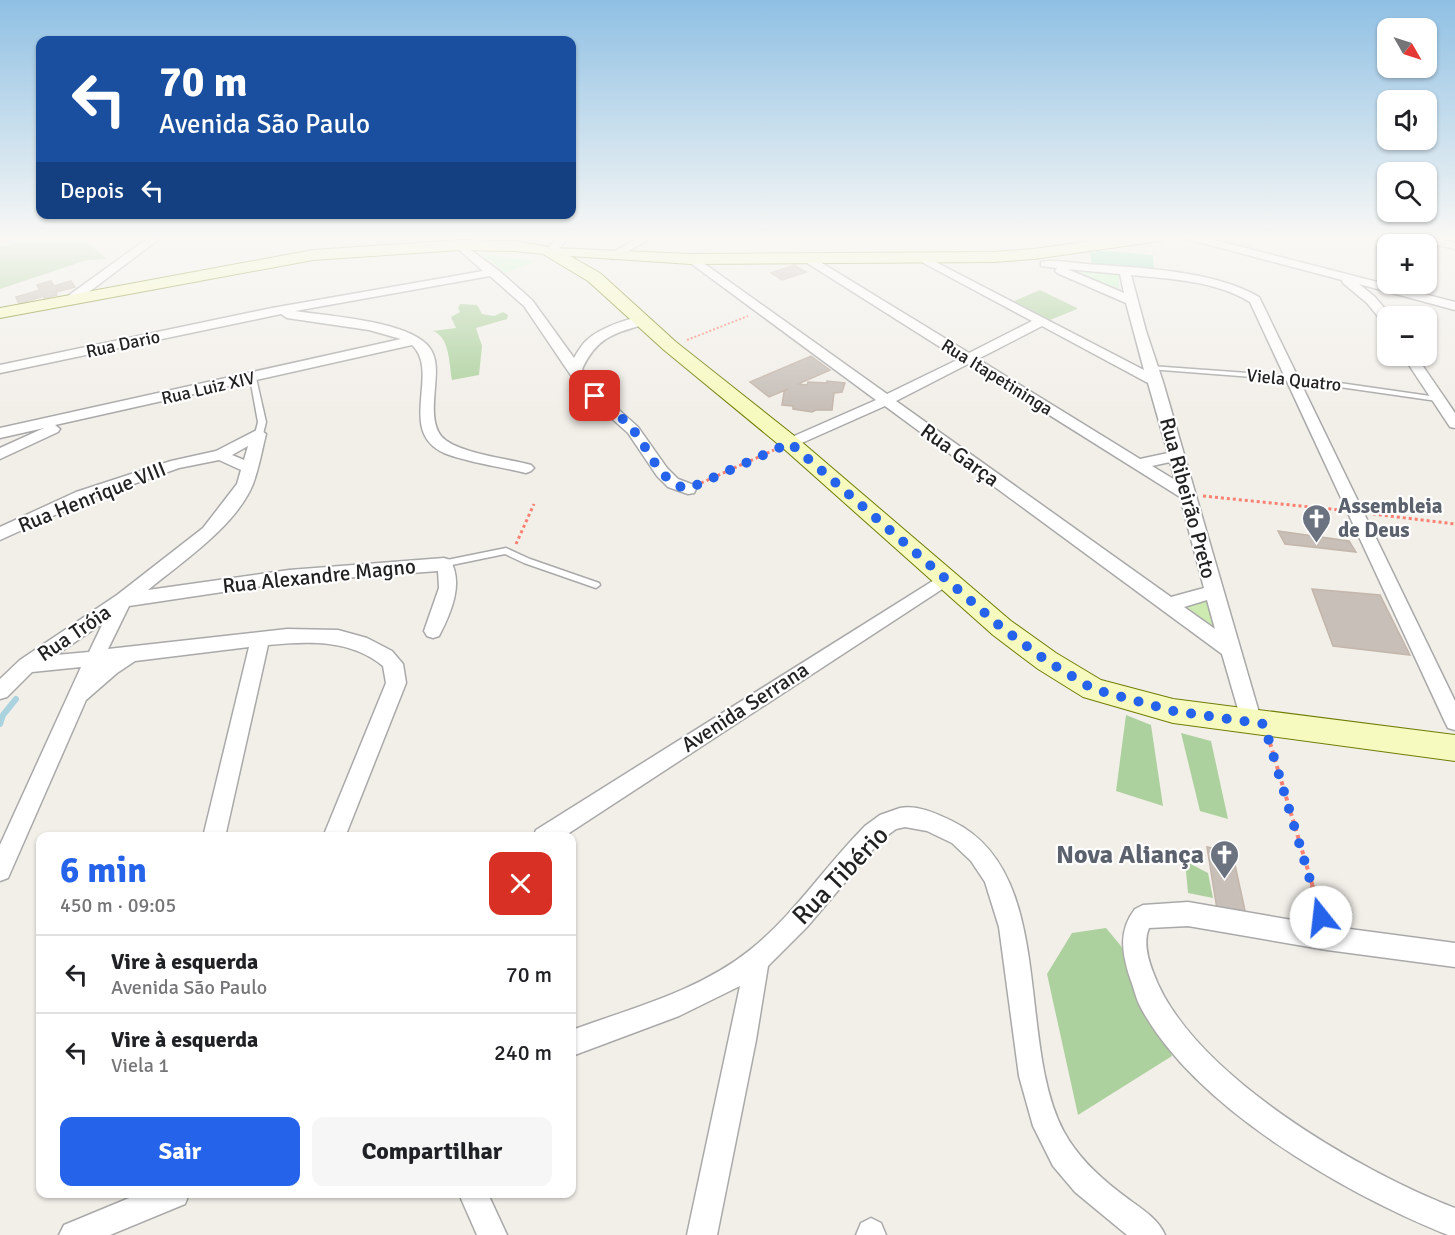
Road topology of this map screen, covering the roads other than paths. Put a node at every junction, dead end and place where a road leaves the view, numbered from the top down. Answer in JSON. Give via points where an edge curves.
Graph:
{"nodes":[{"id":1,"x":79,"y":294,"type":"edge"},
{"id":2,"x":108,"y":294,"type":"edge"},
{"id":3,"x":374,"y":294,"type":"edge"},
{"id":4,"x":518,"y":294,"type":"edge"},
{"id":5,"x":612,"y":294,"type":"edge"},
{"id":6,"x":738,"y":294,"type":"edge"},
{"id":7,"x":863,"y":294,"type":"edge"},
{"id":8,"x":988,"y":294,"type":"edge"},
{"id":9,"x":1114,"y":294,"type":"edge"},
{"id":10,"x":1129,"y":294,"type":"edge"},
{"id":11,"x":1246,"y":294,"type":"edge"},
{"id":12,"x":1363,"y":294,"type":"edge"},
{"id":13,"x":1408,"y":294,"type":"edge"},
{"id":14,"x":69,"y":301,"type":"junction"},
{"id":15,"x":1131,"y":301,"type":"junction"},
{"id":16,"x":1455,"y":306,"type":"edge"},
{"id":17,"x":1377,"y":307,"type":"edge"},
{"id":18,"x":272,"y":312,"type":"junction"},
{"id":19,"x":0,"y":313,"type":"edge"},
{"id":20,"x":642,"y":321,"type":"junction"},
{"id":21,"x":1041,"y":322,"type":"junction"},
{"id":22,"x":415,"y":340,"type":"junction"},
{"id":23,"x":968,"y":360,"type":"junction"},
{"id":24,"x":1113,"y":361,"type":"junction"},
{"id":25,"x":1416,"y":366,"type":"edge"},
{"id":26,"x":1152,"y":368,"type":"junction"},
{"id":27,"x":0,"y":369,"type":"edge"},
{"id":28,"x":575,"y":371,"type":"junction"},
{"id":29,"x":253,"y":378,"type":"junction"},
{"id":30,"x":1291,"y":378,"type":"junction"},
{"id":31,"x":1437,"y":399,"type":"junction"},
{"id":32,"x":885,"y":401,"type":"junction"},
{"id":33,"x":76,"y":417,"type":"junction"},
{"id":34,"x":1453,"y":417,"type":"edge"},
{"id":35,"x":0,"y":433,"type":"edge"},
{"id":36,"x":259,"y":434,"type":"junction"},
{"id":37,"x":790,"y":443,"type":"junction"},
{"id":38,"x":0,"y":453,"type":"edge"},
{"id":39,"x":220,"y":455,"type":"junction"},
{"id":40,"x":1176,"y":456,"type":"junction"},
{"id":41,"x":1137,"y":464,"type":"junction"},
{"id":42,"x":248,"y":467,"type":"junction"},
{"id":43,"x":526,"y":468,"type":"dead end"},
{"id":44,"x":688,"y":489,"type":"road end"},
{"id":45,"x":1186,"y":494,"type":"junction"},
{"id":46,"x":0,"y":534,"type":"edge"},
{"id":47,"x":442,"y":564,"type":"junction"},
{"id":48,"x":947,"y":578,"type":"junction"},
{"id":49,"x":596,"y":585,"type":"dead end"},
{"id":50,"x":1214,"y":592,"type":"junction"},
{"id":51,"x":123,"y":600,"type":"junction"},
{"id":52,"x":1168,"y":605,"type":"junction"},
{"id":53,"x":433,"y":631,"type":"dead end"},
{"id":54,"x":260,"y":639,"type":"junction"},
{"id":55,"x":1229,"y":649,"type":"junction"},
{"id":56,"x":141,"y":652,"type":"junction"},
{"id":57,"x":94,"y":660,"type":"junction"},
{"id":58,"x":27,"y":665,"type":"junction"},
{"id":59,"x":0,"y":691,"type":"edge"},
{"id":60,"x":77,"y":699,"type":"junction"},
{"id":61,"x":1455,"y":722,"type":"edge"},
{"id":62,"x":1258,"y":724,"type":"junction"},
{"id":63,"x":1455,"y":748,"type":"edge"},
{"id":64,"x":215,"y":832,"type":"edge"},
{"id":65,"x":336,"y":832,"type":"edge"},
{"id":66,"x":552,"y":832,"type":"edge"},
{"id":67,"x":0,"y":870,"type":"edge"},
{"id":68,"x":1455,"y":955,"type":"edge"},
{"id":69,"x":758,"y":960,"type":"junction"},
{"id":70,"x":576,"y":1041,"type":"edge"},
{"id":71,"x":165,"y":1198,"type":"edge"},
{"id":72,"x":475,"y":1198,"type":"edge"},
{"id":73,"x":1455,"y":1223,"type":"edge"},
{"id":74,"x":74,"y":1235,"type":"edge"},
{"id":75,"x":492,"y":1235,"type":"edge"},
{"id":76,"x":702,"y":1235,"type":"edge"},
{"id":77,"x":1150,"y":1235,"type":"edge"}],
"edges":[{"from":1,"to":14,"type":"street"},
{"from":2,"to":14,"type":"main road"},
{"from":3,"to":18,"type":"street","name":"Rua Dario"},
{"from":4,"to":28,"type":"street"},
{"from":5,"to":20,"type":"main road"},
{"from":6,"to":32,"type":"street","name":"Rua Garça"},
{"from":7,"to":23,"type":"street","name":"Rua Itapetininga"},
{"from":8,"to":21,"type":"street"},
{"from":9,"to":15,"type":"street"},
{"from":10,"to":15,"type":"street","name":"Rua Ribeirão Preto"},
{"from":11,"to":30,"type":"street","via":[[1254,300]]},
{"from":12,"to":17,"type":"street"},
{"from":13,"to":16,"type":"street"},
{"from":14,"to":19,"type":"main road"},
{"from":15,"to":26,"type":"street","name":"Rua Ribeirão Preto"},
{"from":18,"to":22,"type":"street","via":[[375,328]]},
{"from":18,"to":27,"type":"street","name":"Rua Dario"},
{"from":20,"to":28,"type":"street","via":[[595,339],[584,349]]},
{"from":20,"to":37,"type":"main road"},
{"from":21,"to":23,"type":"street"},
{"from":21,"to":24,"type":"street"},
{"from":22,"to":29,"type":"street","name":"Rua Luiz XIV"},
{"from":22,"to":43,"type":"street","via":[[426,355],[427,423],[431,436],[449,449]]},
{"from":23,"to":32,"type":"street"},
{"from":23,"to":41,"type":"street","name":"Rua Itapetininga"},
{"from":24,"to":26,"type":"street"},
{"from":24,"to":26,"type":"street"},
{"from":25,"to":31,"type":"street"},
{"from":26,"to":30,"type":"lane","name":"Viela Quatro"},
{"from":26,"to":40,"type":"street","name":"Rua Ribeirão Preto"},
{"from":28,"to":44,"type":"street","via":[[595,396],[633,430],[662,472],[673,483]]},
{"from":29,"to":33,"type":"street","name":"Rua Luiz XIV"},
{"from":29,"to":36,"type":"lane","via":[[262,422]]},
{"from":30,"to":31,"type":"lane","name":"Viela Quatro"},
{"from":30,"to":61,"type":"street"},
{"from":31,"to":34,"type":"street"},
{"from":32,"to":37,"type":"street"},
{"from":32,"to":52,"type":"street","name":"Rua Garça"},
{"from":33,"to":35,"type":"street","name":"Rua Luiz XIV"},
{"from":33,"to":38,"type":"street"},
{"from":36,"to":39,"type":"street","name":"Rua Henrique VIII"},
{"from":36,"to":42,"type":"street"},
{"from":37,"to":48,"type":"main road"},
{"from":39,"to":42,"type":"street"},
{"from":39,"to":46,"type":"street","name":"Rua Henrique VIII","via":[[137,476],[82,496]]},
{"from":40,"to":41,"type":"street"},
{"from":40,"to":45,"type":"street","name":"Rua Ribeirão Preto"},
{"from":41,"to":45,"type":"street","name":"Rua Itapetininga"},
{"from":42,"to":51,"type":"street","via":[[245,485],[209,532]]},
{"from":45,"to":50,"type":"street","name":"Rua Ribeirão Preto"},
{"from":47,"to":49,"type":"lane","via":[[506,551]]},
{"from":47,"to":51,"type":"street","name":"Rua Alexandre Magno","via":[[289,576]]},
{"from":47,"to":53,"type":"street","name":"Rua Alexandre Magno","via":[[450,573],[450,582]]},
{"from":48,"to":62,"type":"main road","via":[[1002,628],[1093,689],[1173,711]]},
{"from":48,"to":66,"type":"street","name":"Avenida Serrana"},
{"from":50,"to":52,"type":"street"},
{"from":50,"to":55,"type":"street","name":"Rua Ribeirão Preto"},
{"from":51,"to":57,"type":"street","name":"Rua Tróia"},
{"from":51,"to":58,"type":"street","name":"Rua Tróia"},
{"from":52,"to":55,"type":"street","name":"Rua Garça"},
{"from":54,"to":56,"type":"street","name":"Rua Tróia"},
{"from":54,"to":64,"type":"street"},
{"from":54,"to":65,"type":"street","name":"Rua Tróia","via":[[296,634],[358,641],[375,648],[394,664],[396,683]]},
{"from":55,"to":62,"type":"street","name":"Rua Ribeirão Preto"},
{"from":56,"to":57,"type":"street","name":"Rua Tróia"},
{"from":56,"to":60,"type":"street","name":"Rua Tróia","via":[[110,668]]},
{"from":57,"to":58,"type":"street","name":"Rua Tróia"},
{"from":57,"to":60,"type":"street"},
{"from":58,"to":59,"type":"street"},
{"from":60,"to":67,"type":"street"},
{"from":62,"to":63,"type":"main road"},
{"from":68,"to":73,"type":"street","via":[[1188,914],[1143,917],[1136,925],[1135,950],[1141,982],[1158,1012],[1197,1058],[1240,1098],[1318,1156]]},
{"from":69,"to":70,"type":"street","name":"Rua Tibério","via":[[686,999]]},
{"from":69,"to":76,"type":"street"},
{"from":69,"to":77,"type":"street","name":"Rua Tibério","via":[[886,823],[913,816],[961,837],[994,874],[1003,896],[1014,937],[1021,1011],[1034,1084],[1055,1142],[1090,1188]]},
{"from":71,"to":74,"type":"street"},
{"from":72,"to":75,"type":"street"}]}
